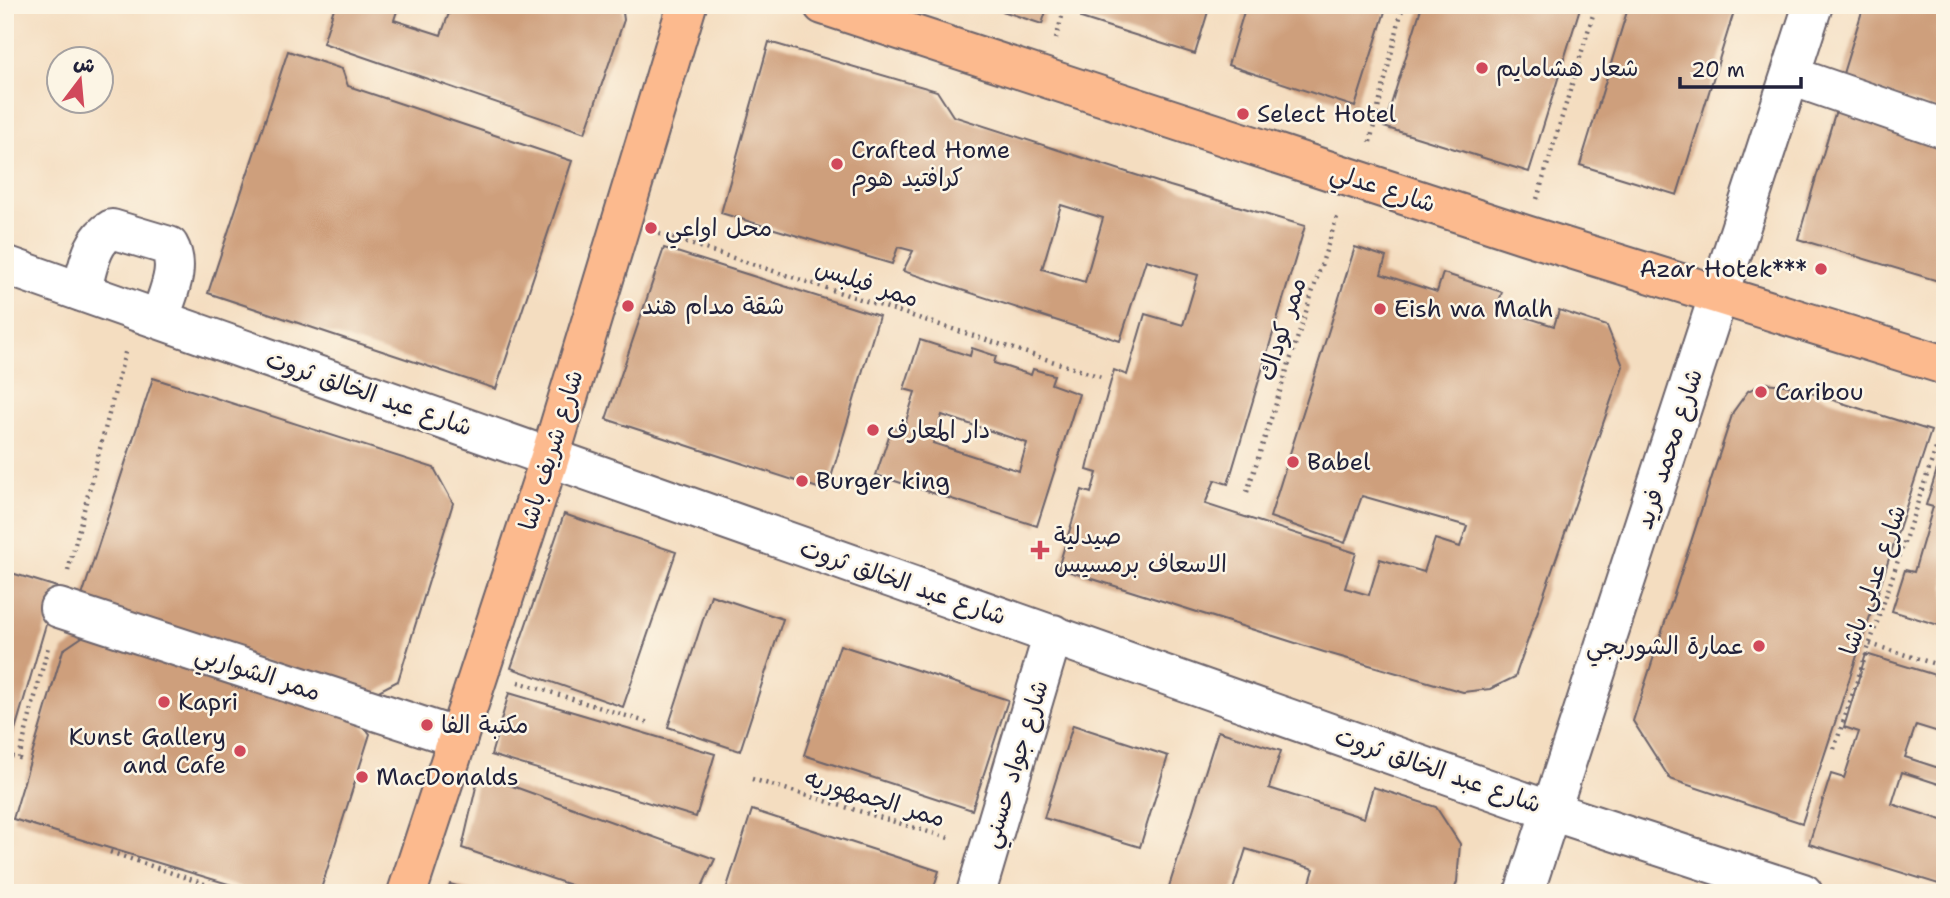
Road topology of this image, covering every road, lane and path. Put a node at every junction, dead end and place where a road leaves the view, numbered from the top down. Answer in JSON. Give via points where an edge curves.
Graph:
{"nodes":[{"id":1,"x":687,"y":5,"type":"edge"},
{"id":2,"x":823,"y":5,"type":"edge"},
{"id":3,"x":1403,"y":5,"type":"edge"},
{"id":4,"x":1596,"y":5,"type":"edge"},
{"id":5,"x":1813,"y":5,"type":"edge"},
{"id":6,"x":1790,"y":76,"type":"junction"},
{"id":7,"x":1945,"y":129,"type":"edge"},
{"id":8,"x":1355,"y":179,"type":"junction"},
{"id":9,"x":621,"y":222,"type":"junction"},
{"id":10,"x":1527,"y":235,"type":"junction"},
{"id":11,"x":5,"y":265,"type":"edge"},
{"id":12,"x":81,"y":292,"type":"junction"},
{"id":13,"x":1719,"y":294,"type":"junction"},
{"id":14,"x":148,"y":315,"type":"junction"},
{"id":15,"x":1945,"y":365,"type":"edge"},
{"id":16,"x":1101,"y":377,"type":"dead end"},
{"id":17,"x":1945,"y":422,"type":"edge"},
{"id":18,"x":550,"y":457,"type":"junction"},
{"id":19,"x":1247,"y":492,"type":"dead end"},
{"id":20,"x":59,"y":608,"type":"junction"},
{"id":21,"x":1053,"y":634,"type":"junction"},
{"id":22,"x":1870,"y":644,"type":"junction"},
{"id":23,"x":1945,"y":667,"type":"edge"},
{"id":24,"x":480,"y":670,"type":"junction"},
{"id":25,"x":649,"y":723,"type":"dead end"},
{"id":26,"x":458,"y":738,"type":"junction"},
{"id":27,"x":1834,"y":749,"type":"dead end"},
{"id":28,"x":5,"y":754,"type":"edge"},
{"id":29,"x":752,"y":779,"type":"dead end"},
{"id":30,"x":1551,"y":811,"type":"junction"},
{"id":31,"x":989,"y":850,"type":"junction"},
{"id":32,"x":110,"y":852,"type":"dead end"},
{"id":33,"x":231,"y":893,"type":"edge"},
{"id":34,"x":407,"y":893,"type":"edge"},
{"id":35,"x":976,"y":893,"type":"edge"},
{"id":36,"x":1524,"y":893,"type":"edge"},
{"id":37,"x":1803,"y":893,"type":"edge"}],
"edges":[{"from":1,"to":9,"type":"main road","name":"شارع شريف باشا"},
{"from":2,"to":8,"type":"main road","name":"شارع عدلي"},
{"from":3,"to":8,"type":"path","name":"ممر كوداك"},
{"from":4,"to":10,"type":"path"},
{"from":5,"to":6,"type":"street","name":"شارع محمد فريد"},
{"from":6,"to":7,"type":"street"},
{"from":6,"to":13,"type":"street","name":"شارع محمد فريد"},
{"from":8,"to":10,"type":"main road","name":"شارع عدلي"},
{"from":8,"to":19,"type":"path","name":"ممر كوداك"},
{"from":9,"to":16,"type":"path","name":"ممر فيلبس"},
{"from":9,"to":18,"type":"main road","name":"شارع شريف باشا"},
{"from":10,"to":13,"type":"main road","name":"شارع عدلي"},
{"from":11,"to":12,"type":"street","name":"شارع عبد الخالق ثروت"},
{"from":12,"to":14,"type":"street","name":"شارع عبد الخالق ثروت"},
{"from":12,"to":14,"type":"street","via":[[96,243],[112,229],[169,246],[175,267]]},
{"from":13,"to":15,"type":"main road","name":"شارع عدلي"},
{"from":13,"to":30,"type":"street","name":"شارع محمد فريد"},
{"from":14,"to":18,"type":"street","name":"شارع عبد الخالق ثروت"},
{"from":14,"to":20,"type":"path"},
{"from":17,"to":22,"type":"path","name":"شارع عدلى باشا"},
{"from":18,"to":21,"type":"street","name":"شارع عبد الخالق ثروت"},
{"from":18,"to":24,"type":"main road","name":"شارع شريف باشا"},
{"from":20,"to":26,"type":"street","name":"ممر الشواربي"},
{"from":20,"to":28,"type":"path","via":[[19,758]]},
{"from":21,"to":30,"type":"street","name":"شارع عبد الخالق ثروت"},
{"from":21,"to":31,"type":"street","name":"شارع جواد حسني"},
{"from":22,"to":23,"type":"path"},
{"from":22,"to":27,"type":"path","name":"شارع عدلى باشا"},
{"from":24,"to":25,"type":"path"},
{"from":24,"to":26,"type":"main road","name":"شارع شريف باشا"},
{"from":26,"to":34,"type":"main road","name":"شارع شريف باشا"},
{"from":29,"to":31,"type":"path","name":"ممر الجمهوريه"},
{"from":30,"to":36,"type":"street","name":"شارع محمد فريد"},
{"from":30,"to":37,"type":"street","name":"شارع عبد الخالق ثروت"},
{"from":31,"to":35,"type":"street","name":"شارع جواد حسني"},
{"from":32,"to":33,"type":"path"}]}
